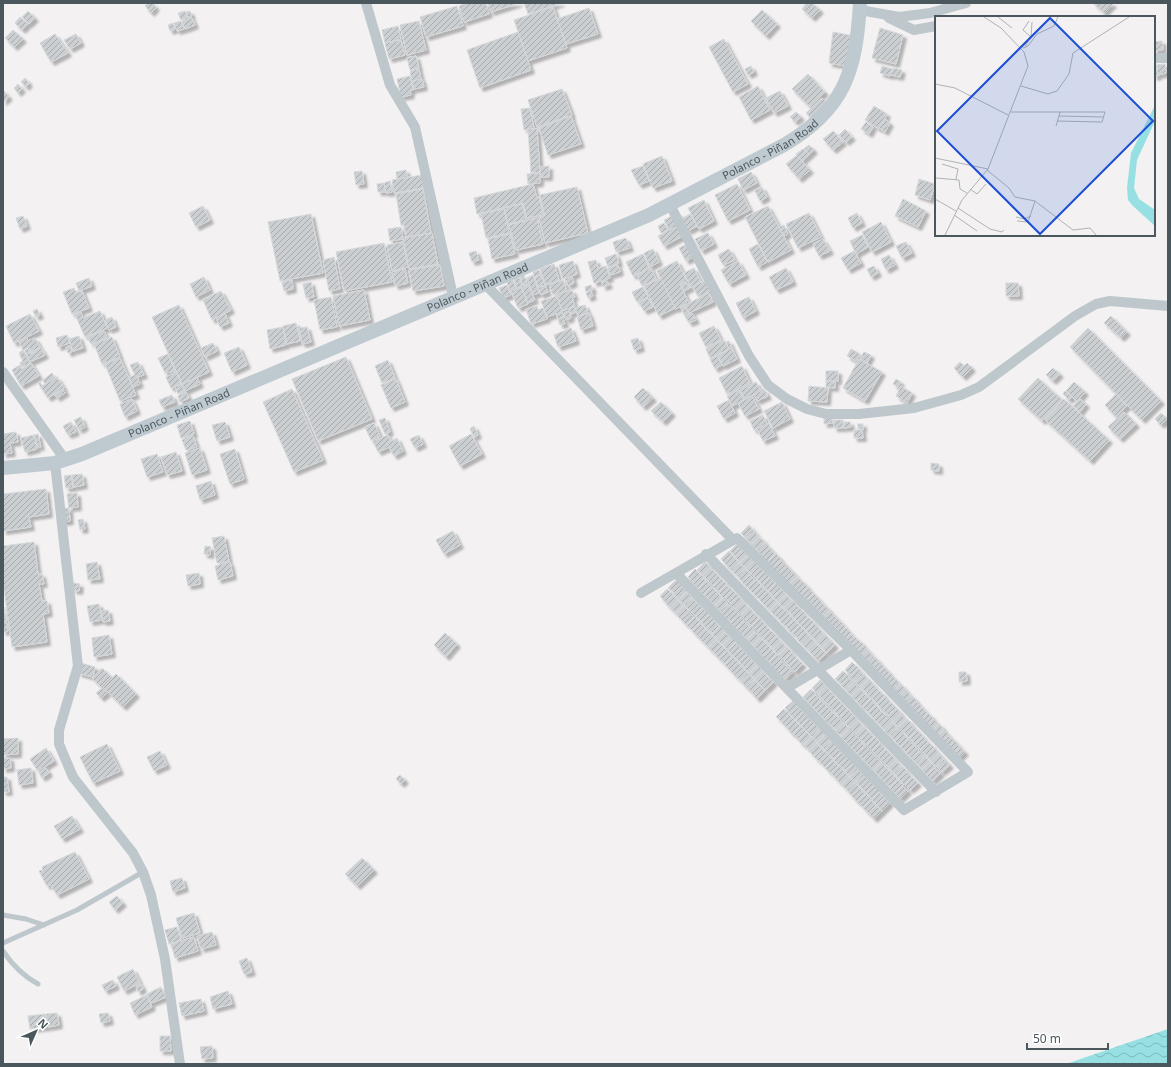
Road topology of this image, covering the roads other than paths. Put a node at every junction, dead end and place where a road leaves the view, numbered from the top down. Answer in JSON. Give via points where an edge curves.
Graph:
{"nodes":[{"id":1,"x":366,"y":3,"type":"edge"},
{"id":2,"x":966,"y":3,"type":"edge"},
{"id":3,"x":860,"y":7,"type":"edge"},
{"id":4,"x":878,"y":13,"type":"junction"},
{"id":5,"x":935,"y":26,"type":"edge"},
{"id":6,"x":1155,"y":58,"type":"edge"},
{"id":7,"x":1168,"y":58,"type":"edge"},
{"id":8,"x":670,"y":205,"type":"junction"},
{"id":9,"x":484,"y":283,"type":"junction"},
{"id":10,"x":453,"y":296,"type":"junction"},
{"id":11,"x":1168,"y":306,"type":"edge"},
{"id":12,"x":3,"y":372,"type":"edge"},
{"id":13,"x":60,"y":462,"type":"junction"},
{"id":14,"x":3,"y":468,"type":"edge"},
{"id":15,"x":732,"y":539,"type":"junction"},
{"id":16,"x":706,"y":554,"type":"junction"},
{"id":17,"x":676,"y":573,"type":"junction"},
{"id":18,"x":641,"y":593,"type":"dead end"},
{"id":19,"x":851,"y":650,"type":"junction"},
{"id":20,"x":817,"y":670,"type":"junction"},
{"id":21,"x":787,"y":688,"type":"junction"},
{"id":22,"x":936,"y":792,"type":"junction"},
{"id":23,"x":143,"y":872,"type":"junction"},
{"id":24,"x":3,"y":915,"type":"edge"},
{"id":25,"x":44,"y":925,"type":"junction"},
{"id":26,"x":3,"y":944,"type":"edge"},
{"id":27,"x":3,"y":951,"type":"edge"},
{"id":28,"x":38,"y":984,"type":"dead end"},
{"id":29,"x":180,"y":1064,"type":"edge"}],
"edges":[{"from":1,"to":10,"type":"street","via":[[390,85],[415,127]]},
{"from":2,"to":4,"type":"street","via":[[930,14],[899,17]]},
{"from":3,"to":4,"type":"street"},
{"from":3,"to":8,"type":"main road","name":"Polanco - Piñan Road","via":[[858,38],[847,81],[823,117],[805,133]]},
{"from":4,"to":5,"type":"street","via":[[914,30]]},
{"from":6,"to":7,"type":"street"},
{"from":8,"to":9,"type":"main road","name":"Polanco - Piñan Road"},
{"from":8,"to":11,"type":"street","via":[[749,356],[768,385],[777,393],[807,409],[826,414],[859,414],[914,408],[961,395],[979,387],[1075,316],[1096,304],[1110,301]]},
{"from":9,"to":10,"type":"main road","name":"Polanco - Piñan Road"},
{"from":9,"to":15,"type":"street"},
{"from":10,"to":13,"type":"main road","name":"Polanco - Piñan Road"},
{"from":12,"to":13,"type":"street"},
{"from":13,"to":14,"type":"main road","name":"Polanco - Piñan Road"},
{"from":13,"to":23,"type":"street","via":[[78,666],[59,730],[59,744],[73,777],[133,853]]},
{"from":15,"to":16,"type":"street"},
{"from":15,"to":19,"type":"street","via":[[740,539]]},
{"from":16,"to":17,"type":"street"},
{"from":16,"to":20,"type":"street"},
{"from":17,"to":18,"type":"street"},
{"from":17,"to":21,"type":"street"},
{"from":19,"to":20,"type":"street"},
{"from":19,"to":22,"type":"street","via":[[968,772]]},
{"from":20,"to":21,"type":"street"},
{"from":20,"to":22,"type":"street"},
{"from":21,"to":22,"type":"street","via":[[904,810]]},
{"from":23,"to":25,"type":"lane","via":[[77,910]]},
{"from":23,"to":29,"type":"street","via":[[151,895],[165,959]]},
{"from":24,"to":25,"type":"lane","via":[[28,919]]},
{"from":25,"to":26,"type":"lane"},
{"from":27,"to":28,"type":"lane","via":[[11,964]]}]}
